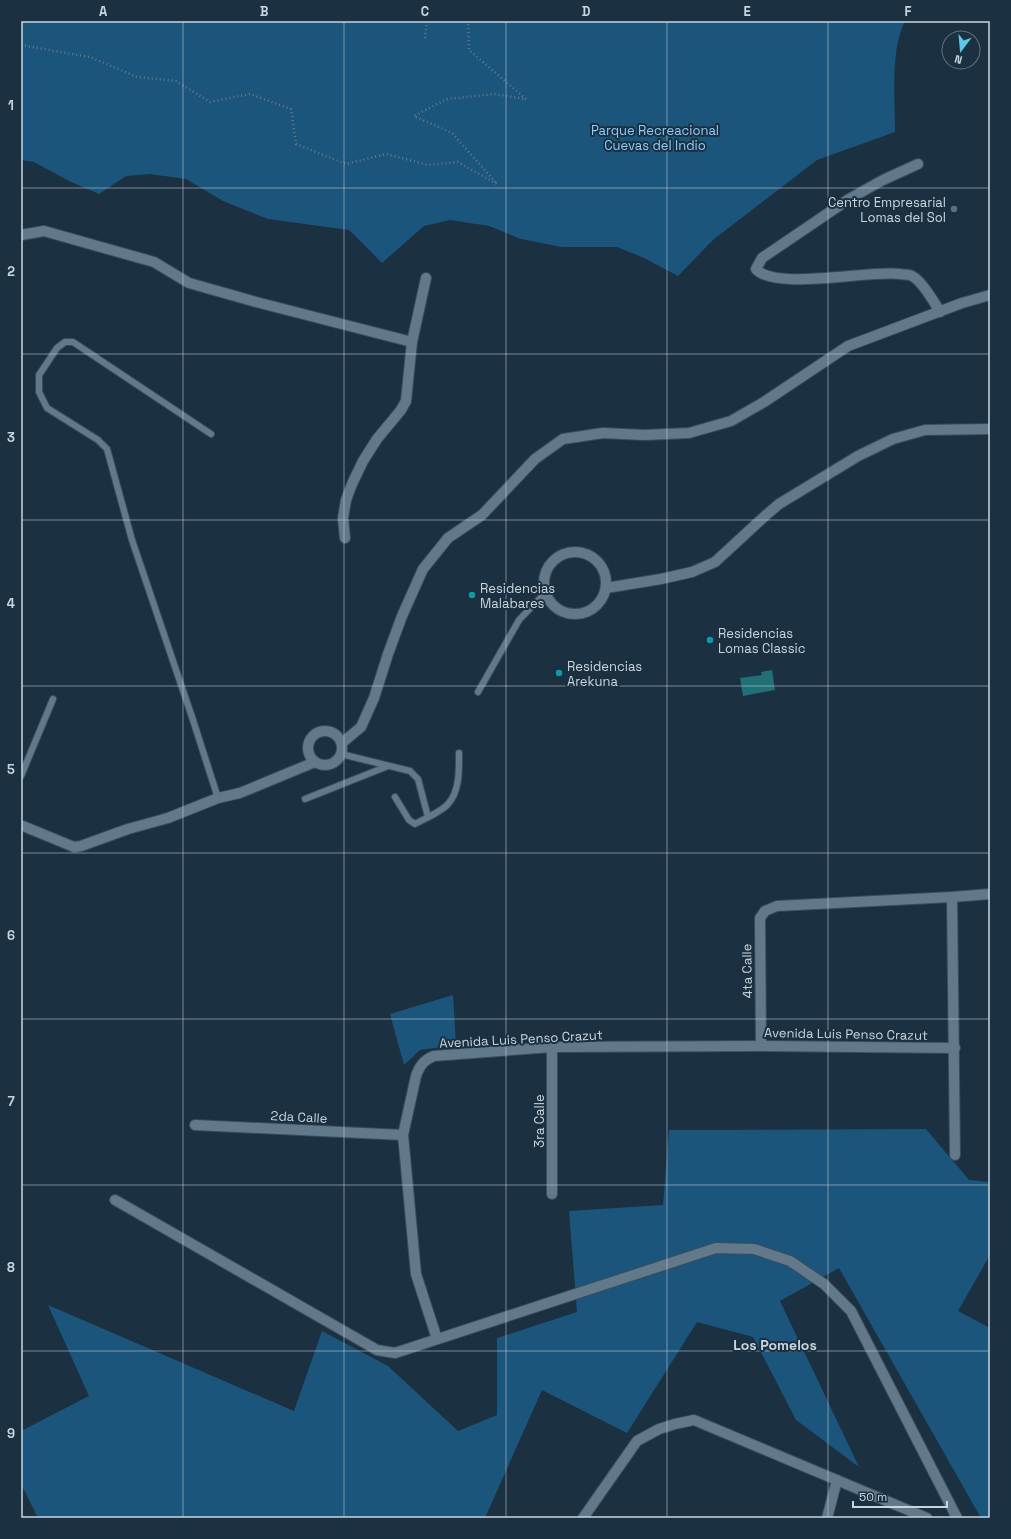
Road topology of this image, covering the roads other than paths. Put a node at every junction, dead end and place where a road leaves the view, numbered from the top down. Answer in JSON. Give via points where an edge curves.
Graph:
{"nodes":[{"id":1,"x":918,"y":164,"type":"dead end"},
{"id":2,"x":21,"y":235,"type":"edge"},
{"id":3,"x":426,"y":278,"type":"dead end"},
{"id":4,"x":990,"y":295,"type":"edge"},
{"id":5,"x":940,"y":312,"type":"junction"},
{"id":6,"x":412,"y":342,"type":"junction"},
{"id":7,"x":990,"y":429,"type":"edge"},
{"id":8,"x":211,"y":434,"type":"dead end"},
{"id":9,"x":346,"y":538,"type":"dead end"},
{"id":10,"x":606,"y":588,"type":"junction"},
{"id":11,"x":545,"y":593,"type":"junction"},
{"id":12,"x":478,"y":692,"type":"dead end"},
{"id":13,"x":53,"y":700,"type":"dead end"},
{"id":14,"x":342,"y":743,"type":"junction"},
{"id":15,"x":459,"y":753,"type":"dead end"},
{"id":16,"x":341,"y":754,"type":"junction"},
{"id":17,"x":315,"y":762,"type":"junction"},
{"id":18,"x":388,"y":766,"type":"junction"},
{"id":19,"x":21,"y":776,"type":"edge"},
{"id":20,"x":395,"y":797,"type":"dead end"},
{"id":21,"x":218,"y":798,"type":"junction"},
{"id":22,"x":305,"y":799,"type":"dead end"},
{"id":23,"x":428,"y":817,"type":"junction"},
{"id":24,"x":22,"y":825,"type":"edge"},
{"id":25,"x":990,"y":894,"type":"edge"},
{"id":26,"x":952,"y":897,"type":"junction"},
{"id":27,"x":761,"y":1046,"type":"junction"},
{"id":28,"x":552,"y":1047,"type":"junction"},
{"id":29,"x":955,"y":1048,"type":"junction"},
{"id":30,"x":194,"y":1125,"type":"dead end"},
{"id":31,"x":403,"y":1135,"type":"junction"},
{"id":32,"x":955,"y":1155,"type":"dead end"},
{"id":33,"x":552,"y":1194,"type":"dead end"},
{"id":34,"x":114,"y":1200,"type":"dead end"},
{"id":35,"x":438,"y":1340,"type":"junction"},
{"id":36,"x":837,"y":1480,"type":"junction"},
{"id":37,"x":583,"y":1518,"type":"edge"},
{"id":38,"x":827,"y":1518,"type":"edge"},
{"id":39,"x":927,"y":1518,"type":"edge"},
{"id":40,"x":957,"y":1518,"type":"edge"}],
"edges":[{"from":1,"to":5,"type":"street","via":[[849,199],[762,258],[756,269],[759,273],[780,279],[889,273],[912,276],[927,292]]},
{"from":2,"to":6,"type":"street","via":[[44,231],[154,262],[189,282]]},
{"from":3,"to":6,"type":"street"},
{"from":4,"to":5,"type":"street"},
{"from":5,"to":14,"type":"street","via":[[848,346],[764,402],[731,420],[689,433],[604,433],[564,439],[534,459],[482,515],[448,538],[423,569],[402,616],[374,698],[361,727]]},
{"from":6,"to":9,"type":"street","via":[[406,401],[363,461],[352,484],[343,518]]},
{"from":7,"to":10,"type":"street","via":[[925,430],[893,439],[858,456],[779,504],[715,562],[692,572],[661,580]]},
{"from":8,"to":21,"type":"lane","via":[[73,342],[65,342],[57,348],[39,376],[38,392],[47,408],[98,440],[107,449],[132,540]]},
{"from":10,"to":11,"type":"street","via":[[597,606],[578,615],[558,610]]},
{"from":10,"to":11,"type":"street","via":[[603,568],[587,554],[577,552],[558,557],[546,569],[543,583]]},
{"from":11,"to":12,"type":"lane","via":[[518,620]]},
{"from":13,"to":19,"type":"lane"},
{"from":14,"to":16,"type":"street"},
{"from":14,"to":17,"type":"street","via":[[330,731],[313,735],[308,750],[309,756]]},
{"from":15,"to":23,"type":"lane","via":[[459,776],[453,797],[447,805]]},
{"from":16,"to":17,"type":"street","via":[[334,763],[328,765]]},
{"from":16,"to":18,"type":"lane"},
{"from":17,"to":21,"type":"street","via":[[240,793]]},
{"from":18,"to":22,"type":"lane"},
{"from":18,"to":23,"type":"lane","via":[[410,771],[418,779]]},
{"from":20,"to":23,"type":"lane","via":[[409,820],[415,824]]},
{"from":21,"to":24,"type":"street","via":[[168,818],[74,847]]},
{"from":25,"to":26,"type":"street"},
{"from":26,"to":27,"type":"street","name":"4ta Calle","via":[[777,906],[765,911],[760,918]]},
{"from":26,"to":29,"type":"street"},
{"from":27,"to":28,"type":"street","name":"Avenida Luis Penso Crazut"},
{"from":27,"to":29,"type":"street","name":"Avenida Luis Penso Crazut"},
{"from":28,"to":31,"type":"street","name":"Avenida Luis Penso Crazut","via":[[434,1056],[426,1059],[416,1076]]},
{"from":28,"to":33,"type":"street","name":"3ra Calle"},
{"from":29,"to":32,"type":"street"},
{"from":30,"to":31,"type":"street","name":"2da Calle"},
{"from":31,"to":35,"type":"street","name":"Avenida Luis Penso Crazut","via":[[416,1274]]},
{"from":34,"to":35,"type":"street","via":[[377,1350],[395,1353]]},
{"from":35,"to":40,"type":"street","via":[[716,1248],[754,1249],[790,1261],[824,1284],[851,1311]]},
{"from":36,"to":37,"type":"street","via":[[694,1420],[658,1429],[637,1440]]},
{"from":36,"to":38,"type":"street"},
{"from":36,"to":39,"type":"street"}]}
